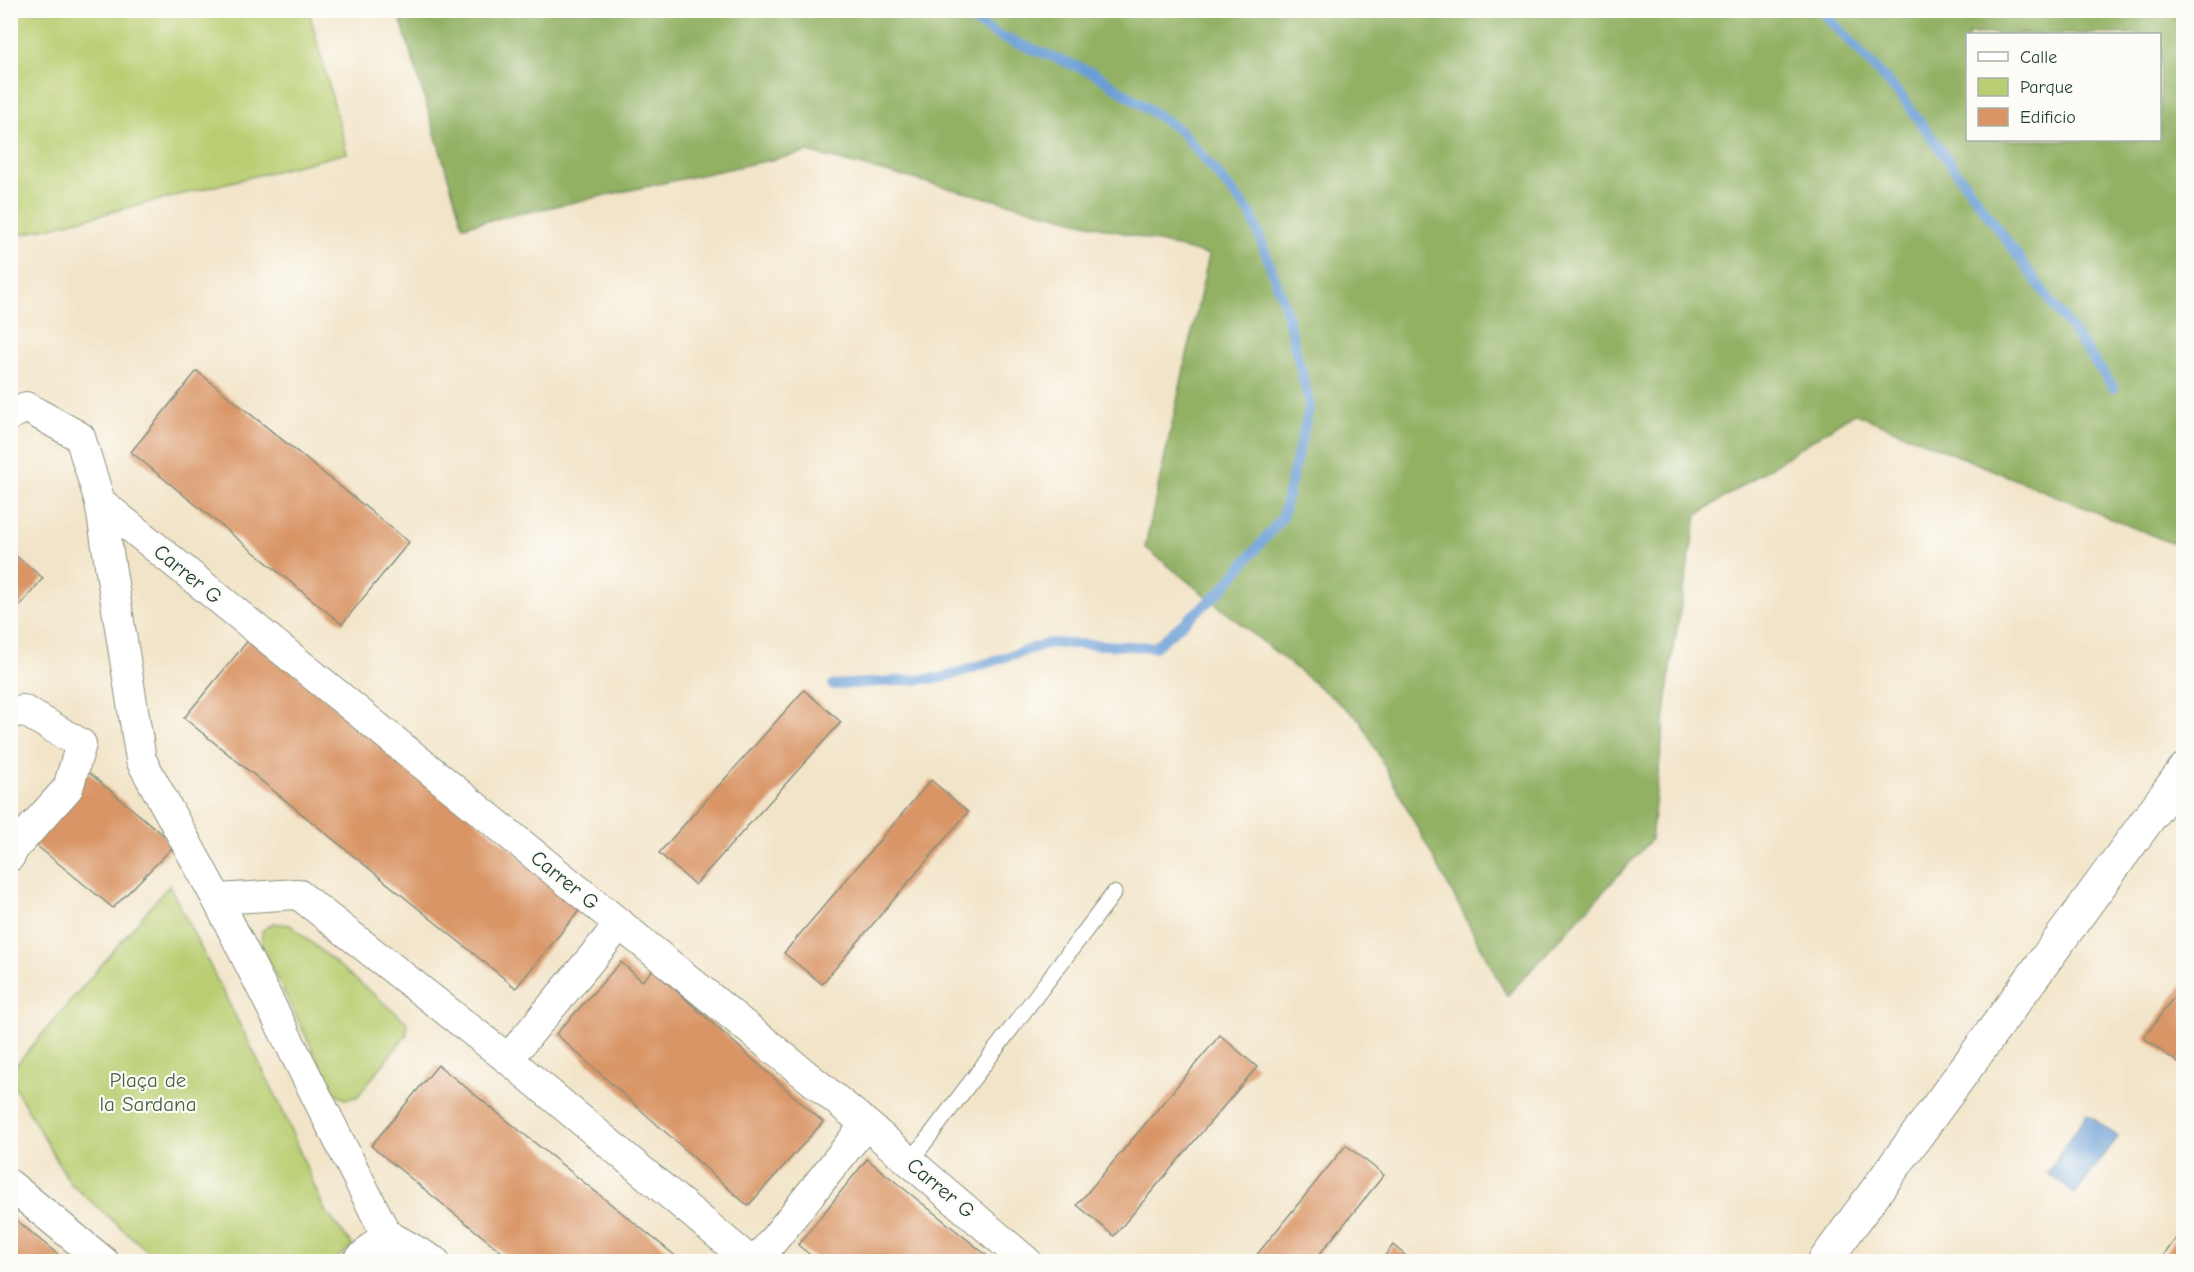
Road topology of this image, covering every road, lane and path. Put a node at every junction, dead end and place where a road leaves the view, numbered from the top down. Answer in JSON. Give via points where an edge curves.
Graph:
{"nodes":[{"id":1,"x":10,"y":415,"type":"edge"},
{"id":2,"x":100,"y":502,"type":"junction"},
{"id":3,"x":15,"y":709,"type":"edge"},
{"id":4,"x":2184,"y":770,"type":"edge"},
{"id":5,"x":10,"y":856,"type":"edge"},
{"id":6,"x":1114,"y":893,"type":"dead end"},
{"id":7,"x":217,"y":899,"type":"junction"},
{"id":8,"x":620,"y":924,"type":"junction"},
{"id":9,"x":508,"y":1059,"type":"junction"},
{"id":10,"x":866,"y":1124,"type":"junction"},
{"id":11,"x":910,"y":1162,"type":"junction"},
{"id":12,"x":10,"y":1185,"type":"edge"},
{"id":13,"x":386,"y":1234,"type":"junction"},
{"id":14,"x":104,"y":1262,"type":"edge"},
{"id":15,"x":357,"y":1262,"type":"edge"},
{"id":16,"x":398,"y":1262,"type":"edge"},
{"id":17,"x":435,"y":1262,"type":"edge"},
{"id":18,"x":751,"y":1262,"type":"edge"},
{"id":19,"x":756,"y":1262,"type":"edge"},
{"id":20,"x":1028,"y":1262,"type":"edge"},
{"id":21,"x":1824,"y":1262,"type":"edge"}],
"edges":[{"from":1,"to":2,"type":"street","via":[[26,407],[80,437]]},
{"from":2,"to":7,"type":"street","via":[[141,760]]},
{"from":2,"to":8,"type":"street","name":"Carrer G"},
{"from":3,"to":5,"type":"street","via":[[81,744],[68,788]]},
{"from":4,"to":21,"type":"street"},
{"from":6,"to":11,"type":"lane"},
{"from":7,"to":9,"type":"street","via":[[298,894]]},
{"from":7,"to":13,"type":"street"},
{"from":8,"to":9,"type":"street"},
{"from":8,"to":10,"type":"street","name":"Carrer G"},
{"from":9,"to":18,"type":"street"},
{"from":10,"to":11,"type":"street","name":"Carrer G"},
{"from":10,"to":19,"type":"street"},
{"from":11,"to":20,"type":"street","name":"Carrer G"},
{"from":12,"to":14,"type":"street"},
{"from":13,"to":15,"type":"street"},
{"from":13,"to":16,"type":"street"},
{"from":13,"to":17,"type":"street"}]}
